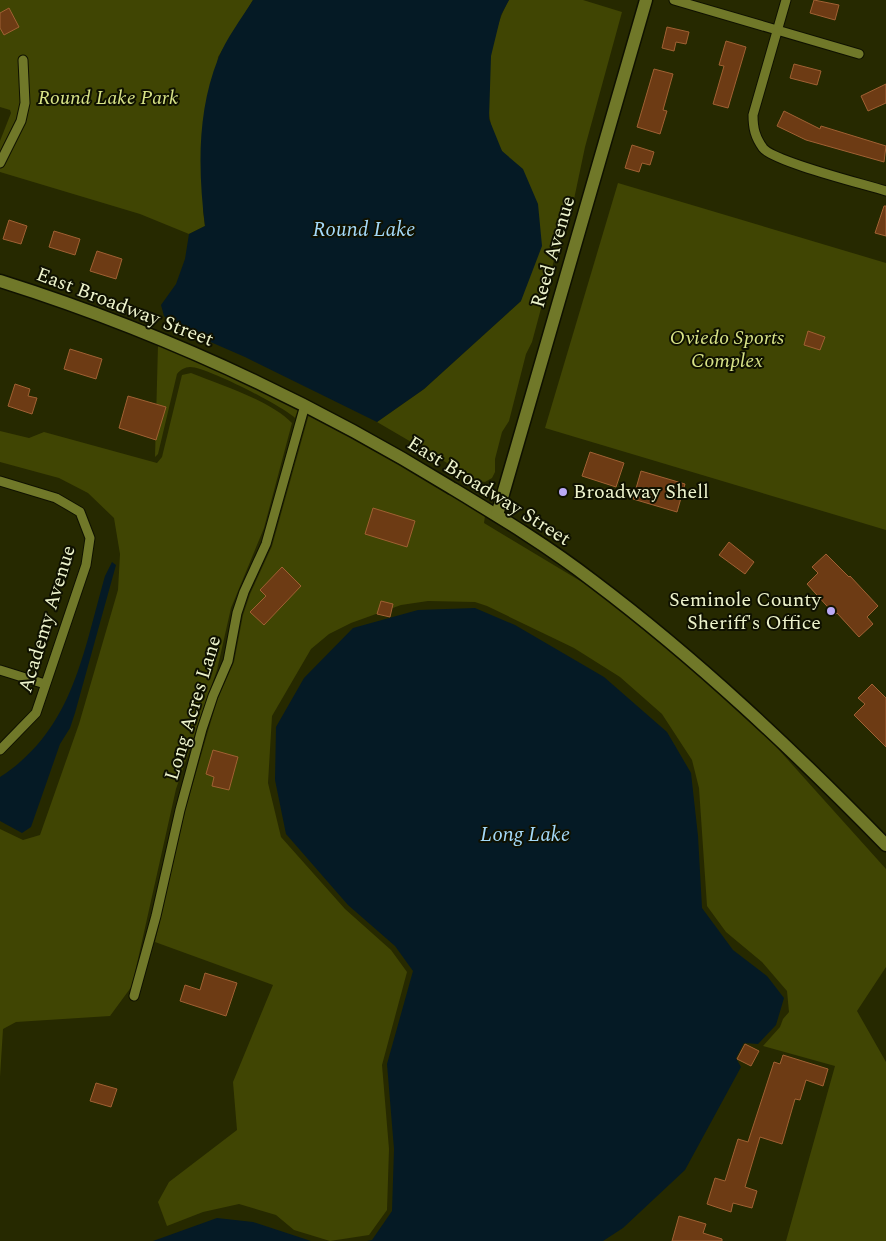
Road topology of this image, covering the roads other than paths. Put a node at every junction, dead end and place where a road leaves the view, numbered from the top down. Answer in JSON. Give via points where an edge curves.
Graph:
{"nodes":[{"id":1,"x":646,"y":0,"type":"edge"},
{"id":2,"x":674,"y":0,"type":"edge"},
{"id":3,"x":786,"y":0,"type":"edge"},
{"id":4,"x":777,"y":30,"type":"junction"},
{"id":5,"x":859,"y":54,"type":"dead end"},
{"id":6,"x":23,"y":60,"type":"dead end"},
{"id":7,"x":0,"y":163,"type":"edge"},
{"id":8,"x":886,"y":191,"type":"edge"},
{"id":9,"x":0,"y":281,"type":"edge"},
{"id":10,"x":305,"y":404,"type":"junction"},
{"id":11,"x":0,"y":481,"type":"edge"},
{"id":12,"x":496,"y":515,"type":"junction"},
{"id":13,"x":0,"y":670,"type":"edge"},
{"id":14,"x":45,"y":684,"type":"junction"},
{"id":15,"x":0,"y":750,"type":"edge"},
{"id":16,"x":886,"y":845,"type":"edge"},
{"id":17,"x":134,"y":996,"type":"dead end"}],
"edges":[{"from":1,"to":12,"type":"main road","name":"Reed Avenue"},
{"from":2,"to":4,"type":"street"},
{"from":3,"to":4,"type":"street"},
{"from":4,"to":5,"type":"street"},
{"from":4,"to":8,"type":"street","via":[[753,115],[753,130],[764,149],[780,159]]},
{"from":6,"to":7,"type":"street","via":[[25,103]]},
{"from":9,"to":10,"type":"main road","name":"East Broadway Street","via":[[71,303],[183,348]]},
{"from":10,"to":12,"type":"main road","name":"East Broadway Street"},
{"from":10,"to":17,"type":"street","name":"Long Acres Lane","via":[[266,544],[244,592],[228,661],[212,696],[202,730]]},
{"from":11,"to":14,"type":"street","name":"Academy Avenue","via":[[56,498],[80,512],[90,538],[86,565]]},
{"from":12,"to":16,"type":"main road","name":"East Broadway Street","via":[[592,580],[696,664],[808,766]]},
{"from":13,"to":14,"type":"street"},
{"from":14,"to":15,"type":"street","name":"Academy Avenue","via":[[36,713]]}]}
